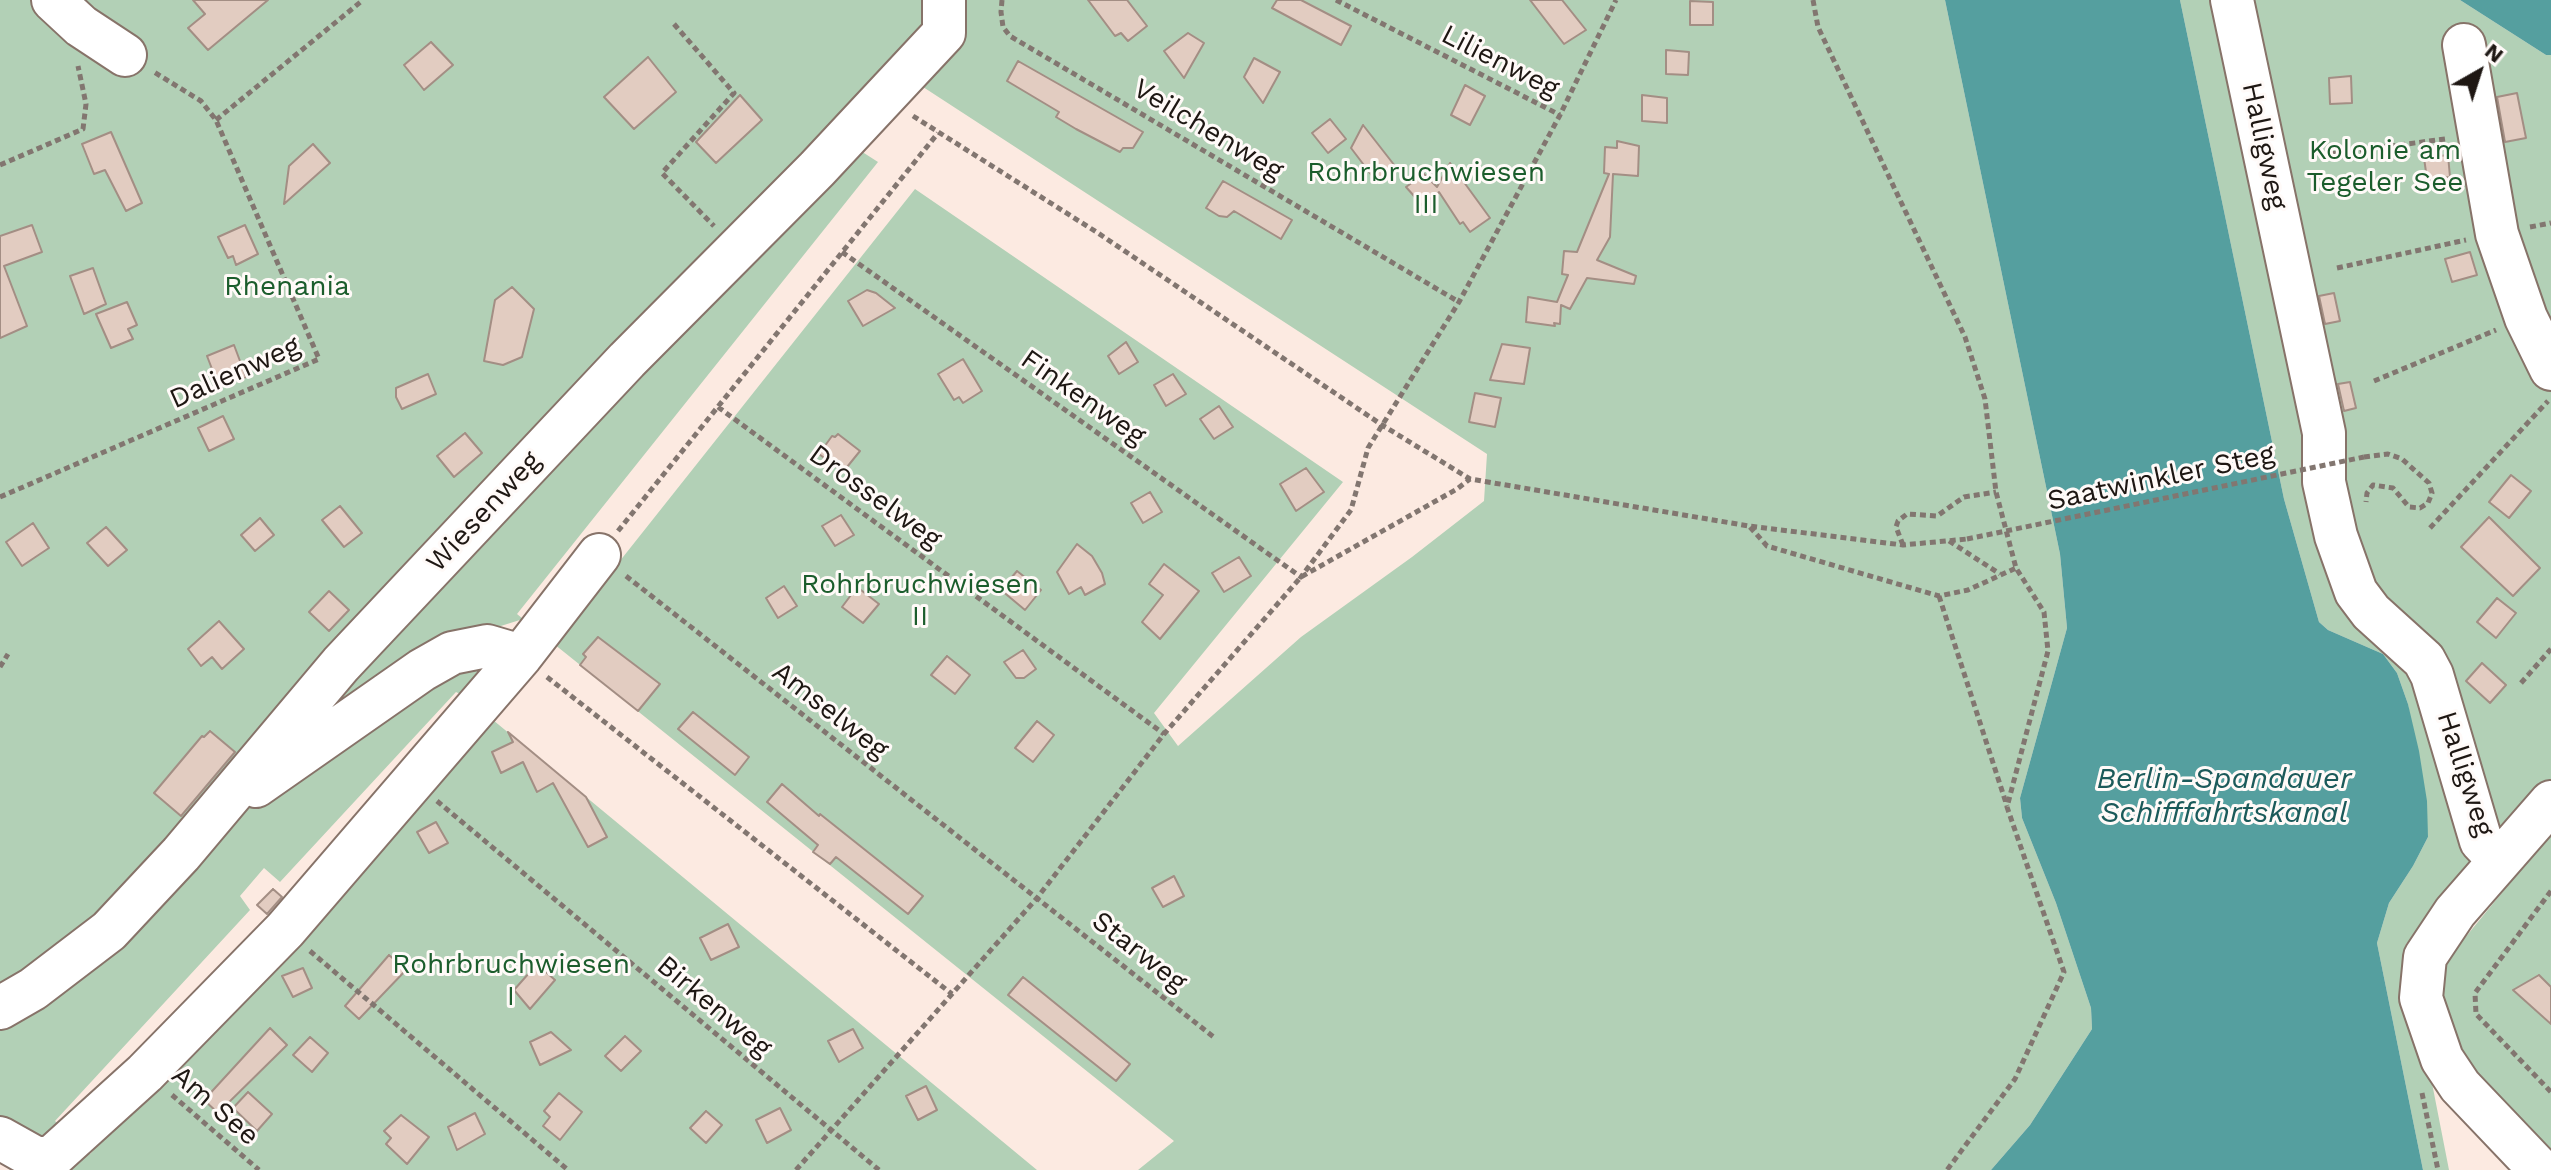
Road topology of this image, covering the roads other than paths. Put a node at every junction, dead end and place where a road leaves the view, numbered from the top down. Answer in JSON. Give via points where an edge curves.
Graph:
{"nodes":[{"id":1,"x":944,"y":0,"type":"edge"},
{"id":2,"x":2232,"y":0,"type":"edge"},
{"id":3,"x":67,"y":13,"type":"edge"},
{"id":4,"x":2464,"y":45,"type":"dead end"},
{"id":5,"x":125,"y":55,"type":"road end"},
{"id":6,"x":2551,"y":369,"type":"edge"},
{"id":7,"x":599,"y":555,"type":"road end"},
{"id":8,"x":521,"y":656,"type":"junction"},
{"id":9,"x":232,"y":791,"type":"junction"},
{"id":10,"x":2551,"y":802,"type":"edge"},
{"id":11,"x":2499,"y":860,"type":"junction"},
{"id":12,"x":0,"y":1008,"type":"edge"},
{"id":13,"x":0,"y":1138,"type":"edge"},
{"id":14,"x":2540,"y":1170,"type":"edge"}],
"edges":[{"from":1,"to":9,"type":"lane","name":"Wiesenweg","via":[[944,33],[362,641]]},
{"from":2,"to":11,"type":"lane","name":"Halligweg","via":[[2324,433],[2324,482],[2336,536],[2356,592],[2424,660],[2432,675],[2481,841]]},
{"from":3,"to":5,"type":"lane"},
{"from":4,"to":6,"type":"lane","via":[[2497,234],[2526,318]]},
{"from":7,"to":8,"type":"lane"},
{"from":8,"to":9,"type":"lane","via":[[487,646],[452,653],[240,797]]},
{"from":8,"to":13,"type":"lane","via":[[285,930],[145,1073],[50,1159],[34,1157]]},
{"from":9,"to":12,"type":"lane","name":"Wiesenweg","via":[[109,931]]},
{"from":10,"to":11,"type":"lane"},
{"from":11,"to":14,"type":"lane","name":"Halligweg","via":[[2425,957],[2421,998],[2442,1059],[2460,1086]]}]}
